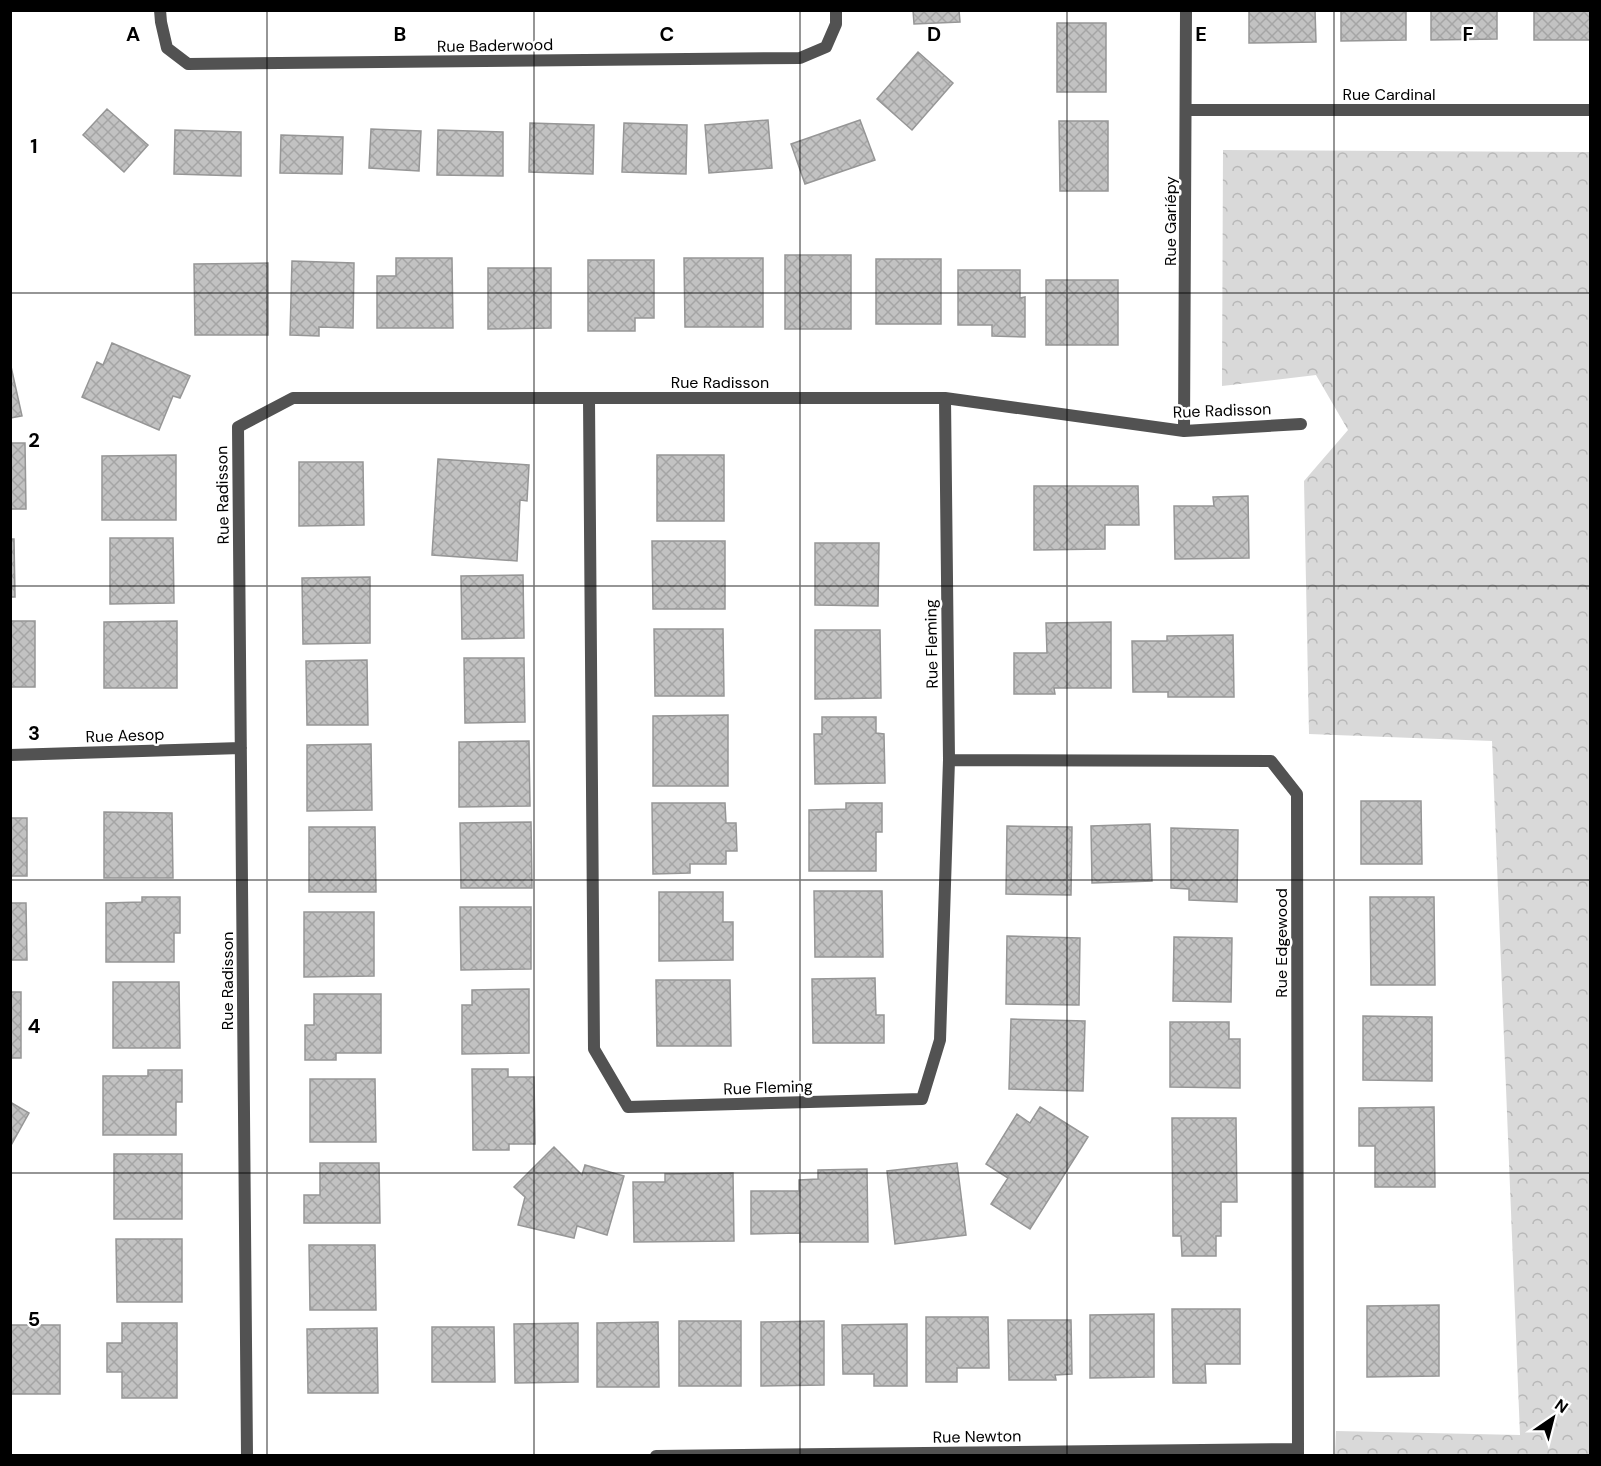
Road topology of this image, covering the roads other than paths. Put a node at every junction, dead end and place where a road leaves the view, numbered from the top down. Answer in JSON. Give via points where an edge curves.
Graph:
{"nodes":[{"id":1,"x":160,"y":10,"type":"edge"},
{"id":2,"x":836,"y":10,"type":"edge"},
{"id":3,"x":1186,"y":10,"type":"edge"},
{"id":4,"x":1187,"y":110,"type":"junction"},
{"id":5,"x":1590,"y":110,"type":"edge"},
{"id":6,"x":945,"y":398,"type":"junction"},
{"id":7,"x":589,"y":399,"type":"junction"},
{"id":8,"x":1300,"y":424,"type":"dead end"},
{"id":9,"x":1184,"y":431,"type":"junction"},
{"id":10,"x":241,"y":747,"type":"junction"},
{"id":11,"x":10,"y":755,"type":"edge"},
{"id":12,"x":949,"y":760,"type":"junction"},
{"id":13,"x":1298,"y":1452,"type":"edge"},
{"id":14,"x":247,"y":1455,"type":"edge"},
{"id":15,"x":656,"y":1455,"type":"edge"}],
"edges":[{"from":1,"to":2,"type":"street","name":"Rue Baderwood","via":[[167,48],[188,64],[800,58],[826,47],[836,24]]},
{"from":3,"to":4,"type":"street","name":"Rue Gariépy"},
{"from":4,"to":5,"type":"street","name":"Rue Cardinal"},
{"from":4,"to":9,"type":"street","name":"Rue Gariépy"},
{"from":6,"to":7,"type":"street","name":"Rue Radisson"},
{"from":6,"to":9,"type":"street","name":"Rue Radisson"},
{"from":6,"to":12,"type":"street","name":"Rue Fleming"},
{"from":7,"to":10,"type":"street","name":"Rue Radisson","via":[[293,398],[238,427]]},
{"from":7,"to":12,"type":"street","name":"Rue Fleming","via":[[594,1049],[627,1107],[922,1099],[940,1040]]},
{"from":8,"to":9,"type":"street","name":"Rue Radisson"},
{"from":10,"to":11,"type":"street","name":"Rue Aesop"},
{"from":10,"to":14,"type":"street","name":"Rue Radisson"},
{"from":12,"to":13,"type":"street","name":"Rue Edgewood","via":[[1270,761],[1297,794]]},
{"from":13,"to":15,"type":"street","name":"Rue Newton"}]}
